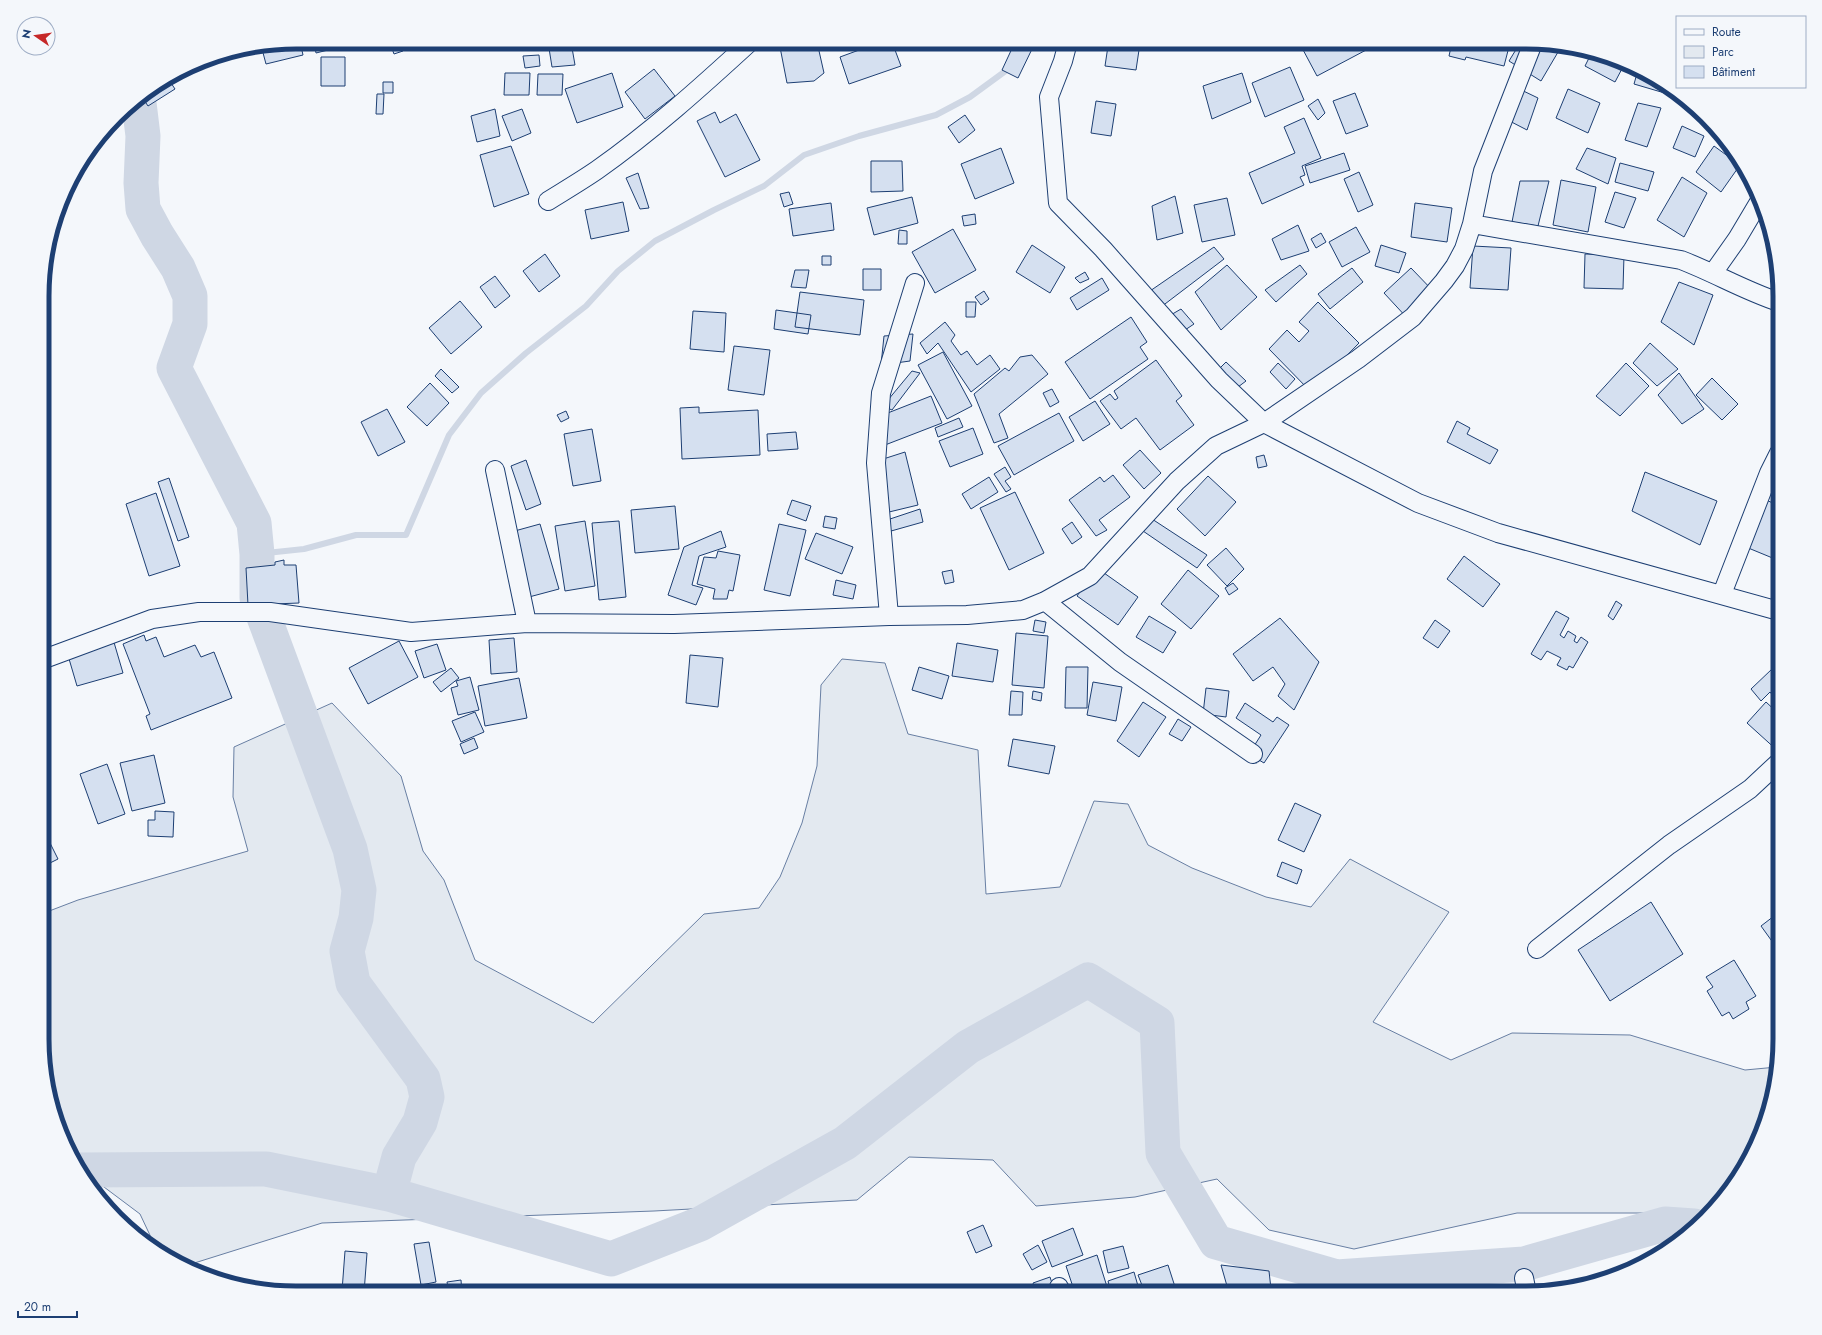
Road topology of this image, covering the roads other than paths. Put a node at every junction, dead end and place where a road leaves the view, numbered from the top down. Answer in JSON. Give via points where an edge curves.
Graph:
{"nodes":[{"id":1,"x":742,"y":49,"type":"edge"},
{"id":2,"x":1066,"y":49,"type":"edge"},
{"id":3,"x":1530,"y":49,"type":"edge"},
{"id":4,"x":548,"y":202,"type":"dead end"},
{"id":5,"x":1756,"y":207,"type":"edge"},
{"id":6,"x":1472,"y":224,"type":"junction"},
{"id":7,"x":1713,"y":273,"type":"junction"},
{"id":8,"x":915,"y":283,"type":"dead end"},
{"id":9,"x":1773,"y":300,"type":"edge"},
{"id":10,"x":1264,"y":423,"type":"junction"},
{"id":11,"x":1773,"y":466,"type":"edge"},
{"id":12,"x":494,"y":470,"type":"dead end"},
{"id":13,"x":1722,"y":594,"type":"junction"},
{"id":14,"x":1045,"y":601,"type":"junction"},
{"id":15,"x":1773,"y":609,"type":"edge"},
{"id":16,"x":889,"y":616,"type":"junction"},
{"id":17,"x":528,"y":623,"type":"junction"},
{"id":18,"x":49,"y":656,"type":"edge"},
{"id":19,"x":1253,"y":754,"type":"dead end"},
{"id":20,"x":1773,"y":768,"type":"edge"},
{"id":21,"x":1537,"y":949,"type":"dead end"}],
"edges":[{"from":1,"to":4,"type":"street","via":[[638,138],[596,171]]},
{"from":2,"to":10,"type":"street","via":[[1049,97],[1058,203],[1103,249],[1219,380]]},
{"from":3,"to":6,"type":"street","via":[[1483,171]]},
{"from":5,"to":7,"type":"street"},
{"from":6,"to":7,"type":"street","via":[[1681,260]]},
{"from":6,"to":10,"type":"street","via":[[1455,266],[1413,317],[1358,359]]},
{"from":7,"to":9,"type":"street","via":[[1752,293]]},
{"from":8,"to":16,"type":"street","via":[[881,393],[876,462]]},
{"from":10,"to":13,"type":"street","via":[[1418,503],[1498,533]]},
{"from":10,"to":14,"type":"street","via":[[1216,446],[1177,481],[1090,576]]},
{"from":11,"to":13,"type":"street"},
{"from":12,"to":17,"type":"street"},
{"from":13,"to":15,"type":"street"},
{"from":14,"to":16,"type":"street","via":[[1023,610],[967,615]]},
{"from":14,"to":19,"type":"street","via":[[1120,662]]},
{"from":16,"to":17,"type":"street","via":[[674,624]]},
{"from":17,"to":18,"type":"street","via":[[411,632],[263,612],[199,612],[152,619]]},
{"from":20,"to":21,"type":"street","via":[[1750,789],[1670,845]]}]}
